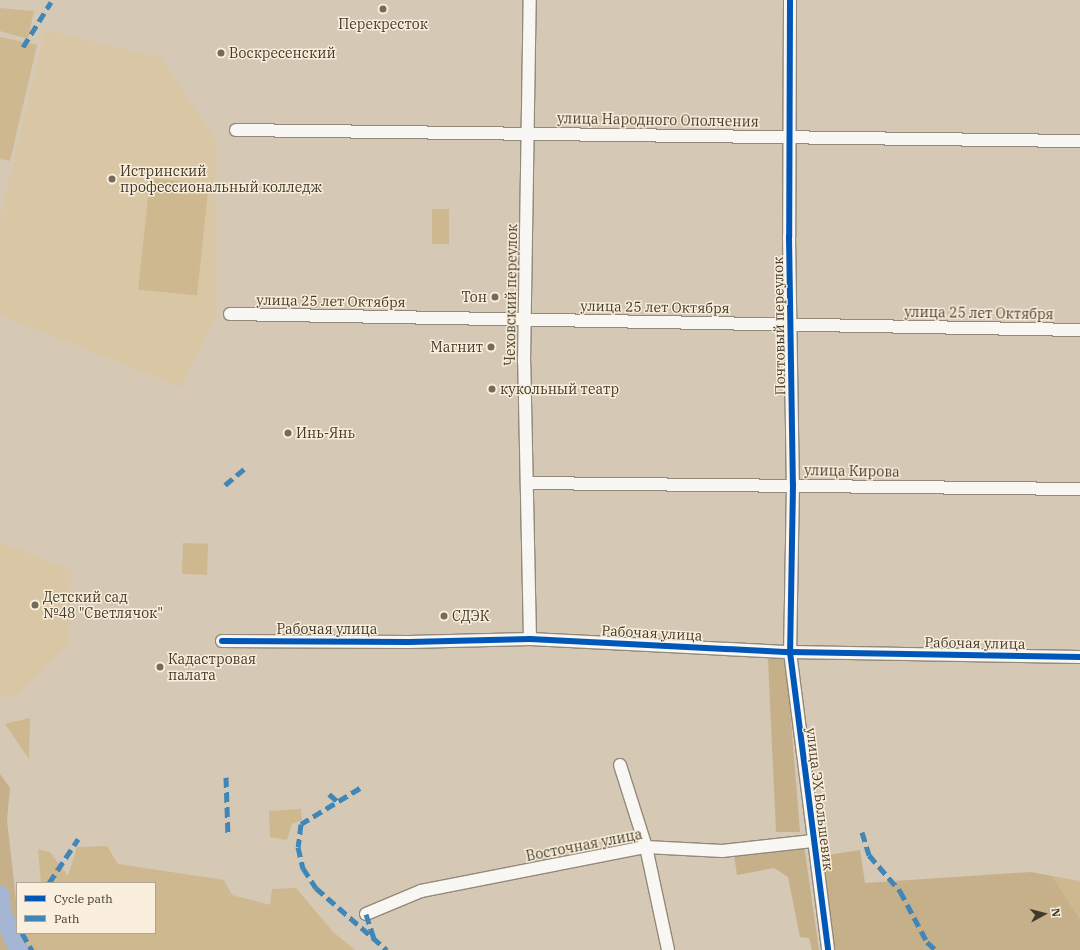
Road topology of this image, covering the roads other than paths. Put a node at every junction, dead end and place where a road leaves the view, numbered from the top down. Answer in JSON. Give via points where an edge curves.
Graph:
{"nodes":[{"id":1,"x":530,"y":0,"type":"edge"},
{"id":2,"x":790,"y":0,"type":"edge"},
{"id":3,"x":236,"y":130,"type":"dead end"},
{"id":4,"x":529,"y":132,"type":"junction"},
{"id":5,"x":789,"y":137,"type":"junction"},
{"id":6,"x":1080,"y":141,"type":"edge"},
{"id":7,"x":230,"y":314,"type":"dead end"},
{"id":8,"x":525,"y":320,"type":"junction"},
{"id":9,"x":792,"y":324,"type":"junction"},
{"id":10,"x":1080,"y":330,"type":"edge"},
{"id":11,"x":527,"y":483,"type":"junction"},
{"id":12,"x":793,"y":485,"type":"junction"},
{"id":13,"x":1080,"y":489,"type":"edge"},
{"id":14,"x":530,"y":639,"type":"junction"},
{"id":15,"x":222,"y":641,"type":"dead end"},
{"id":16,"x":790,"y":652,"type":"junction"},
{"id":17,"x":1080,"y":657,"type":"edge"},
{"id":18,"x":620,"y":765,"type":"dead end"},
{"id":19,"x":812,"y":841,"type":"junction"},
{"id":20,"x":646,"y":847,"type":"junction"},
{"id":21,"x":366,"y":914,"type":"dead end"},
{"id":22,"x":668,"y":950,"type":"edge"},
{"id":23,"x":828,"y":950,"type":"edge"}],
"edges":[{"from":1,"to":4,"type":"street","name":"Чеховский переулок"},
{"from":2,"to":5,"type":"street","name":"Почтовый переулок"},
{"from":3,"to":4,"type":"street","name":"улица Народного Ополчения"},
{"from":4,"to":5,"type":"street","name":"улица Народного Ополчения"},
{"from":4,"to":8,"type":"street","name":"Чеховский переулок"},
{"from":5,"to":6,"type":"street","name":"улица Народного Ополчения"},
{"from":5,"to":9,"type":"street","name":"Почтовый переулок"},
{"from":7,"to":8,"type":"street","name":"улица 25 лет Октября"},
{"from":8,"to":9,"type":"street","name":"улица 25 лет Октября"},
{"from":8,"to":11,"type":"street","name":"Чеховский переулок"},
{"from":9,"to":10,"type":"street","name":"улица 25 лет Октября"},
{"from":9,"to":12,"type":"street","name":"Почтовый переулок"},
{"from":11,"to":12,"type":"street","name":"улица Кирова"},
{"from":11,"to":14,"type":"street","name":"Чеховский переулок"},
{"from":12,"to":13,"type":"street","name":"улица Кирова"},
{"from":12,"to":16,"type":"street","name":"Почтовый переулок"},
{"from":14,"to":15,"type":"street","name":"Рабочая улица","via":[[409,642]]},
{"from":14,"to":16,"type":"street","name":"Рабочая улица"},
{"from":16,"to":17,"type":"street","name":"Рабочая улица"},
{"from":16,"to":19,"type":"street","name":"улица ЭХ Большевик"},
{"from":18,"to":20,"type":"street"},
{"from":19,"to":20,"type":"street","name":"Восточная улица","via":[[722,851]]},
{"from":19,"to":23,"type":"street","name":"улица ЭХ Большевик"},
{"from":20,"to":21,"type":"street","name":"Восточная улица","via":[[421,891]]},
{"from":20,"to":22,"type":"street"}]}
